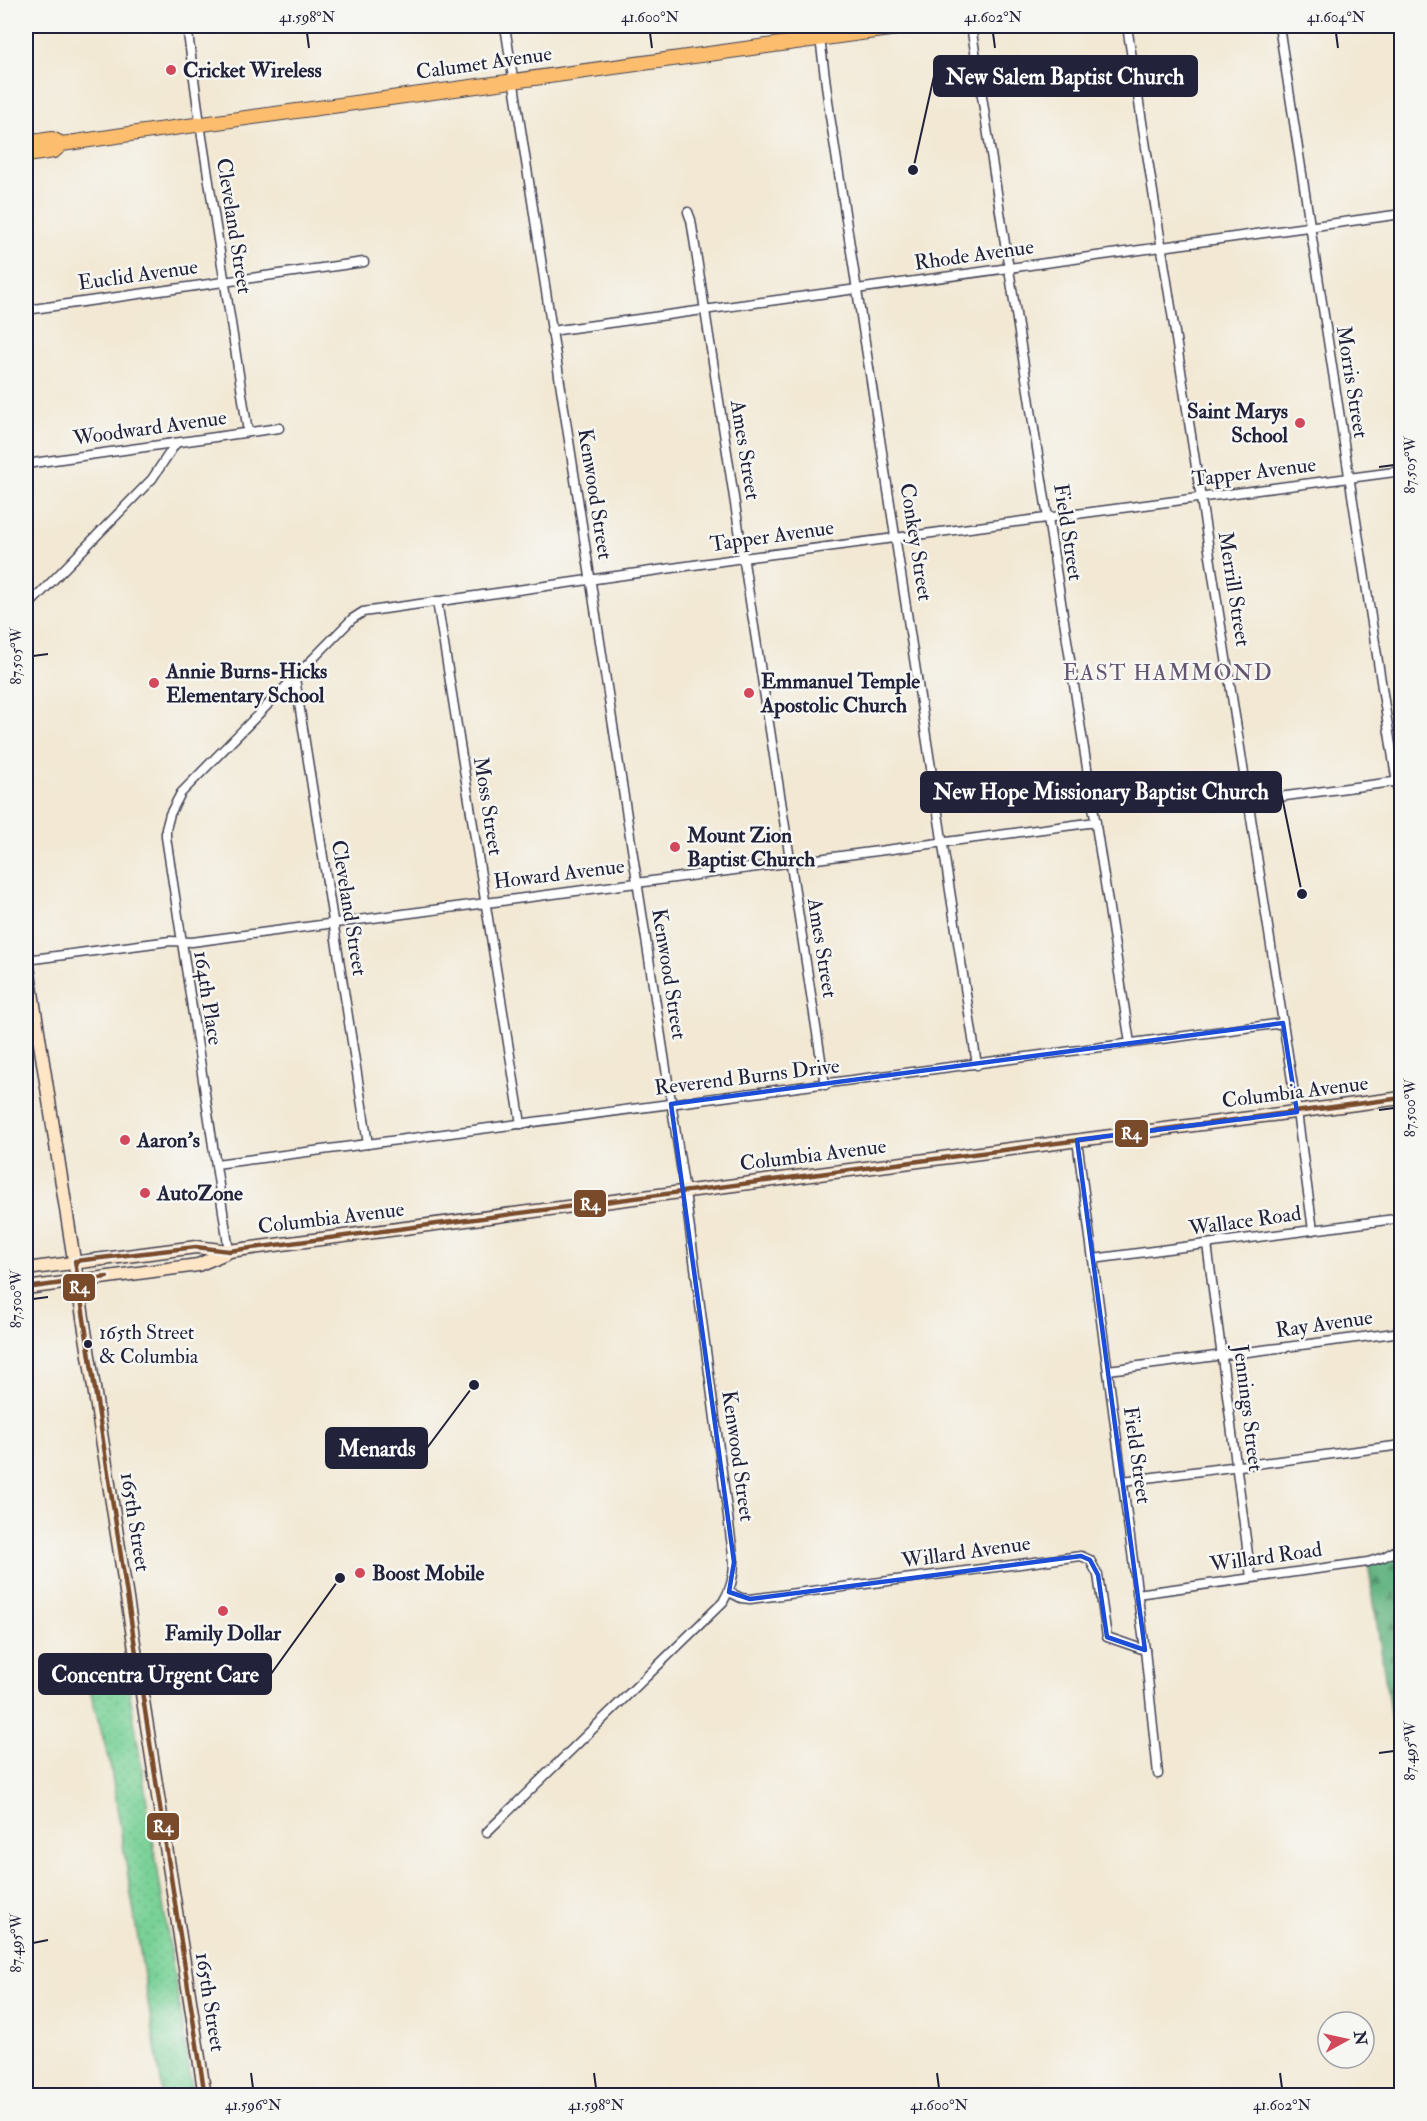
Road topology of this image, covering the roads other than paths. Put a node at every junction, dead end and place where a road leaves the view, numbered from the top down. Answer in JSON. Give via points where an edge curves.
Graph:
{"nodes":[{"id":1,"x":187,"y":26,"type":"edge"},
{"id":2,"x":505,"y":26,"type":"edge"},
{"id":3,"x":911,"y":26,"type":"edge"},
{"id":4,"x":971,"y":26,"type":"edge"},
{"id":5,"x":1127,"y":26,"type":"edge"},
{"id":6,"x":1279,"y":26,"type":"edge"},
{"id":7,"x":820,"y":32,"type":"edge"},
{"id":8,"x":513,"y":81,"type":"junction"},
{"id":9,"x":200,"y":124,"type":"junction"},
{"id":10,"x":26,"y":143,"type":"edge"},
{"id":11,"x":62,"y":144,"type":"junction"},
{"id":12,"x":26,"y":155,"type":"edge"},
{"id":13,"x":688,"y":212,"type":"dead end"},
{"id":14,"x":1401,"y":214,"type":"edge"},
{"id":15,"x":1310,"y":227,"type":"junction"},
{"id":16,"x":1162,"y":247,"type":"junction"},
{"id":17,"x":363,"y":262,"type":"dead end"},
{"id":18,"x":1010,"y":268,"type":"junction"},
{"id":19,"x":224,"y":281,"type":"junction"},
{"id":20,"x":857,"y":289,"type":"junction"},
{"id":21,"x":705,"y":309,"type":"junction"},
{"id":22,"x":26,"y":310,"type":"edge"},
{"id":23,"x":551,"y":331,"type":"junction"},
{"id":24,"x":279,"y":428,"type":"dead end"},
{"id":25,"x":248,"y":432,"type":"junction"},
{"id":26,"x":176,"y":443,"type":"junction"},
{"id":27,"x":26,"y":464,"type":"edge"},
{"id":28,"x":1401,"y":471,"type":"edge"},
{"id":29,"x":1348,"y":478,"type":"junction"},
{"id":30,"x":1201,"y":497,"type":"junction"},
{"id":31,"x":1048,"y":519,"type":"junction"},
{"id":32,"x":896,"y":538,"type":"junction"},
{"id":33,"x":743,"y":558,"type":"junction"},
{"id":34,"x":590,"y":579,"type":"junction"},
{"id":35,"x":437,"y":601,"type":"junction"},
{"id":36,"x":26,"y":608,"type":"edge"},
{"id":37,"x":295,"y":678,"type":"junction"},
{"id":38,"x":209,"y":765,"type":"joint"},
{"id":39,"x":1399,"y":781,"type":"edge"},
{"id":40,"x":1248,"y":801,"type":"junction"},
{"id":41,"x":1401,"y":816,"type":"edge"},
{"id":42,"x":1096,"y":822,"type":"junction"},
{"id":43,"x":943,"y":842,"type":"junction"},
{"id":44,"x":790,"y":862,"type":"junction"},
{"id":45,"x":637,"y":882,"type":"junction"},
{"id":46,"x":485,"y":902,"type":"junction"},
{"id":47,"x":333,"y":922,"type":"junction"},
{"id":48,"x":181,"y":941,"type":"junction"},
{"id":49,"x":26,"y":957,"type":"edge"},
{"id":50,"x":1283,"y":1023,"type":"junction"},
{"id":51,"x":1130,"y":1043,"type":"junction"},
{"id":52,"x":977,"y":1065,"type":"junction"},
{"id":53,"x":825,"y":1085,"type":"junction"},
{"id":54,"x":1401,"y":1098,"type":"edge"},
{"id":55,"x":671,"y":1104,"type":"junction"},
{"id":56,"x":1297,"y":1112,"type":"junction"},
{"id":57,"x":521,"y":1124,"type":"junction"},
{"id":58,"x":1077,"y":1140,"type":"junction"},
{"id":59,"x":368,"y":1144,"type":"junction"},
{"id":60,"x":216,"y":1164,"type":"junction"},
{"id":61,"x":685,"y":1192,"type":"junction"},
{"id":62,"x":1401,"y":1218,"type":"edge"},
{"id":63,"x":1313,"y":1230,"type":"junction"},
{"id":64,"x":1208,"y":1244,"type":"junction"},
{"id":65,"x":229,"y":1251,"type":"junction"},
{"id":66,"x":1093,"y":1259,"type":"junction"},
{"id":67,"x":75,"y":1261,"type":"junction"},
{"id":68,"x":26,"y":1269,"type":"edge"},
{"id":69,"x":78,"y":1281,"type":"junction"},
{"id":70,"x":26,"y":1288,"type":"edge"},
{"id":71,"x":1401,"y":1332,"type":"edge"},
{"id":72,"x":1222,"y":1355,"type":"junction"},
{"id":73,"x":1108,"y":1370,"type":"junction"},
{"id":74,"x":1401,"y":1445,"type":"edge"},
{"id":75,"x":1237,"y":1466,"type":"junction"},
{"id":76,"x":1123,"y":1481,"type":"junction"},
{"id":77,"x":1400,"y":1549,"type":"edge"},
{"id":78,"x":1251,"y":1577,"type":"junction"},
{"id":79,"x":729,"y":1592,"type":"junction"},
{"id":80,"x":1137,"y":1594,"type":"junction"},
{"id":81,"x":1145,"y":1650,"type":"junction"},
{"id":82,"x":1158,"y":1774,"type":"dead end"},
{"id":83,"x":487,"y":1832,"type":"dead end"},
{"id":84,"x":205,"y":2096,"type":"edge"}],
"edges":[{"from":1,"to":9,"type":"street","name":"Cleveland Street"},
{"from":2,"to":8,"type":"street","name":"Kenwood Street"},
{"from":3,"to":7,"type":"main road","name":"Calumet Avenue"},
{"from":4,"to":18,"type":"street","name":"Field Street"},
{"from":5,"to":16,"type":"street","name":"Merrill Street"},
{"from":6,"to":15,"type":"street","name":"Morris Street"},
{"from":7,"to":8,"type":"main road","name":"Calumet Avenue"},
{"from":7,"to":20,"type":"street","name":"Conkey Street"},
{"from":8,"to":9,"type":"main road","name":"Calumet Avenue"},
{"from":8,"to":23,"type":"street","name":"Kenwood Street"},
{"from":9,"to":11,"type":"main road","name":"Calumet Avenue"},
{"from":9,"to":19,"type":"street","name":"Cleveland Street"},
{"from":10,"to":11,"type":"main road","name":"Calumet Avenue","via":[[52,139]]},
{"from":11,"to":12,"type":"main road","name":"Calumet Avenue","via":[[54,151]]},
{"from":13,"to":21,"type":"street","name":"Ames Street"},
{"from":14,"to":15,"type":"street","name":"Rhode Avenue"},
{"from":15,"to":16,"type":"street","name":"Rhode Avenue"},
{"from":15,"to":29,"type":"street","name":"Morris Street"},
{"from":16,"to":18,"type":"street","name":"Rhode Avenue"},
{"from":16,"to":30,"type":"street","name":"Merrill Street"},
{"from":17,"to":19,"type":"street","name":"Euclid Avenue"},
{"from":18,"to":20,"type":"street","name":"Rhode Avenue"},
{"from":18,"to":31,"type":"street","name":"Field Street"},
{"from":19,"to":22,"type":"street","name":"Euclid Avenue"},
{"from":19,"to":25,"type":"street","name":"Cleveland Street"},
{"from":20,"to":21,"type":"street","name":"Rhode Avenue"},
{"from":20,"to":32,"type":"street","name":"Conkey Street"},
{"from":21,"to":23,"type":"street","name":"Rhode Avenue"},
{"from":21,"to":33,"type":"street","name":"Ames Street"},
{"from":23,"to":34,"type":"street","name":"Kenwood Street"},
{"from":24,"to":25,"type":"street","name":"Woodward Avenue"},
{"from":25,"to":26,"type":"street","name":"Woodward Avenue"},
{"from":26,"to":27,"type":"street","name":"Woodward Avenue"},
{"from":26,"to":36,"type":"street","via":[[152,479]]},
{"from":28,"to":29,"type":"street","name":"Tapper Avenue"},
{"from":29,"to":30,"type":"street","name":"Tapper Avenue"},
{"from":29,"to":39,"type":"street","name":"Morris Street"},
{"from":30,"to":31,"type":"street","name":"Tapper Avenue"},
{"from":30,"to":40,"type":"street","name":"Merrill Street"},
{"from":31,"to":32,"type":"street","name":"Tapper Avenue"},
{"from":31,"to":42,"type":"street","name":"Field Street"},
{"from":32,"to":33,"type":"street","name":"Tapper Avenue"},
{"from":32,"to":43,"type":"street","name":"Conkey Street"},
{"from":33,"to":34,"type":"street","name":"Tapper Avenue"},
{"from":33,"to":44,"type":"street","name":"Ames Street"},
{"from":34,"to":35,"type":"street","name":"Tapper Avenue"},
{"from":34,"to":45,"type":"street","name":"Kenwood Street"},
{"from":35,"to":37,"type":"street","name":"Tapper Avenue","via":[[363,612]]},
{"from":35,"to":46,"type":"street","name":"Moss Street"},
{"from":37,"to":38,"type":"street","name":"Tapper Avenue"},
{"from":37,"to":47,"type":"street","name":"Cleveland Street"},
{"from":38,"to":48,"type":"street","name":"164th Place","via":[[181,793],[166,829]]},
{"from":39,"to":40,"type":"street"},
{"from":39,"to":41,"type":"street","name":"Morris Street"},
{"from":40,"to":50,"type":"street","name":"Merrill Street"},
{"from":42,"to":43,"type":"street","name":"Howard Avenue"},
{"from":42,"to":51,"type":"street","name":"Field Street"},
{"from":43,"to":44,"type":"street","name":"Howard Avenue"},
{"from":43,"to":52,"type":"street","name":"Conkey Street"},
{"from":44,"to":45,"type":"street","name":"Howard Avenue"},
{"from":44,"to":53,"type":"street","name":"Ames Street"},
{"from":45,"to":46,"type":"street","name":"Howard Avenue"},
{"from":45,"to":55,"type":"street","name":"Kenwood Street"},
{"from":46,"to":47,"type":"street","name":"Howard Avenue"},
{"from":46,"to":57,"type":"street","name":"Moss Street"},
{"from":47,"to":48,"type":"street","name":"Howard Avenue"},
{"from":47,"to":59,"type":"street","name":"Cleveland Street"},
{"from":48,"to":49,"type":"street","name":"Howard Avenue"},
{"from":48,"to":60,"type":"street","name":"164th Place"},
{"from":49,"to":67,"type":"street","name":"165th Street"},
{"from":50,"to":51,"type":"street","name":"Reverend Burns Drive"},
{"from":50,"to":56,"type":"street","name":"Merrill Street"},
{"from":51,"to":52,"type":"street","name":"Reverend Burns Drive"},
{"from":52,"to":53,"type":"street","name":"Reverend Burns Drive"},
{"from":53,"to":55,"type":"street","name":"Reverend Burns Drive"},
{"from":54,"to":56,"type":"street","name":"Columbia Avenue"},
{"from":55,"to":57,"type":"street","name":"Reverend Burns Drive"},
{"from":55,"to":61,"type":"street","name":"Kenwood Street"},
{"from":56,"to":58,"type":"street","name":"Columbia Avenue"},
{"from":56,"to":63,"type":"street","name":"Merrill Street"},
{"from":57,"to":59,"type":"street","name":"Reverend Burns Drive"},
{"from":58,"to":61,"type":"street","name":"Columbia Avenue"},
{"from":58,"to":66,"type":"street","name":"Field Street"},
{"from":59,"to":60,"type":"street","name":"Reverend Burns Drive"},
{"from":60,"to":65,"type":"street","name":"164th Place"},
{"from":61,"to":65,"type":"street","name":"Columbia Avenue"},
{"from":61,"to":79,"type":"street","name":"Kenwood Street","via":[[734,1562]]},
{"from":62,"to":63,"type":"street","name":"Wallace Road"},
{"from":63,"to":64,"type":"street","name":"Wallace Road"},
{"from":64,"to":66,"type":"street","name":"Wallace Road"},
{"from":64,"to":72,"type":"street","name":"Jennings Street"},
{"from":65,"to":67,"type":"street","name":"Columbia Avenue","via":[[196,1247]]},
{"from":65,"to":69,"type":"street","name":"Columbia Avenue","via":[[198,1265]]},
{"from":66,"to":73,"type":"street","name":"Field Street"},
{"from":67,"to":68,"type":"street","name":"Columbia Avenue"},
{"from":67,"to":69,"type":"street","name":"165th Street"},
{"from":69,"to":70,"type":"street","name":"Columbia Avenue"},
{"from":69,"to":84,"type":"street","name":"165th Street"},
{"from":71,"to":72,"type":"street","name":"Ray Avenue"},
{"from":72,"to":73,"type":"street","name":"Ray Avenue"},
{"from":72,"to":75,"type":"street","name":"Jennings Street"},
{"from":73,"to":76,"type":"street","name":"Field Street"},
{"from":74,"to":75,"type":"street"},
{"from":75,"to":76,"type":"street"},
{"from":75,"to":78,"type":"street","name":"Jennings Street"},
{"from":76,"to":80,"type":"street","name":"Field Street"},
{"from":77,"to":78,"type":"street","name":"Willard Road","via":[[1368,1562]]},
{"from":78,"to":80,"type":"street","name":"Willard Road"},
{"from":79,"to":81,"type":"street","name":"Willard Avenue","via":[[750,1599],[1081,1556],[1090,1560],[1098,1575],[1107,1637]]},
{"from":79,"to":83,"type":"street"},
{"from":80,"to":81,"type":"street","name":"Field Street"},
{"from":81,"to":82,"type":"street","name":"Field Street"}]}
